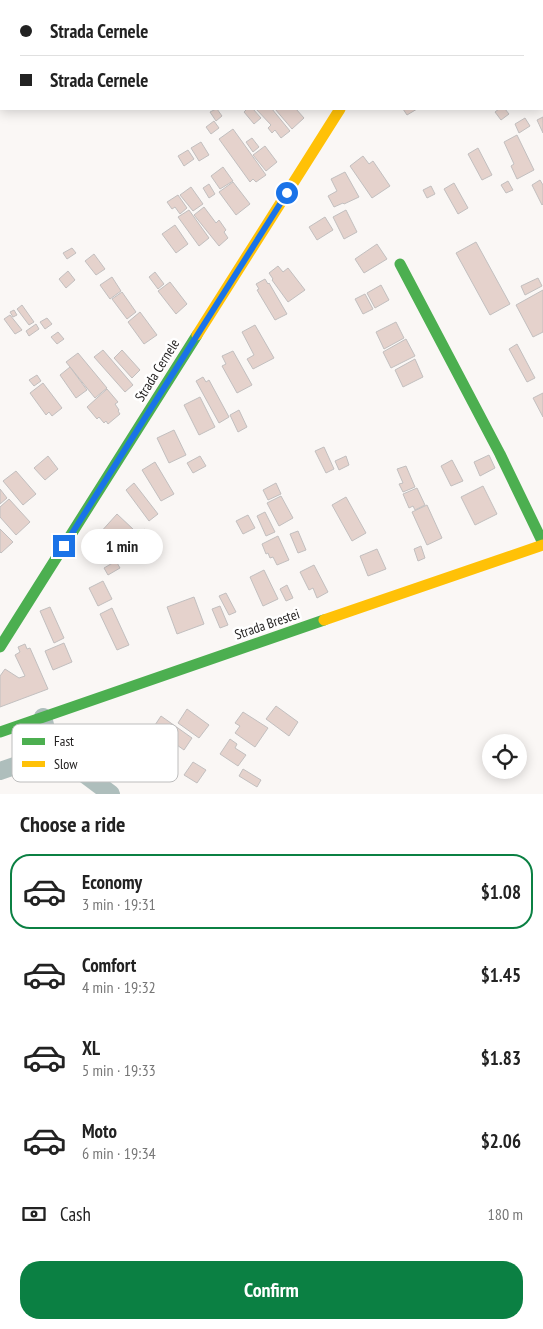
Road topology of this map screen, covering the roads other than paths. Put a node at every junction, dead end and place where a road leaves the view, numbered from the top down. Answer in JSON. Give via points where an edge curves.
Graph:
{"nodes":[{"id":1,"x":339,"y":110,"type":"edge"},
{"id":2,"x":400,"y":264,"type":"dead end"},
{"id":3,"x":543,"y":544,"type":"edge"},
{"id":4,"x":0,"y":647,"type":"edge"},
{"id":5,"x":42,"y":717,"type":"junction"},
{"id":6,"x":22,"y":724,"type":"edge"},
{"id":7,"x":44,"y":724,"type":"edge"},
{"id":8,"x":12,"y":728,"type":"edge"},
{"id":9,"x":0,"y":732,"type":"edge"},
{"id":10,"x":12,"y":767,"type":"edge"},
{"id":11,"x":0,"y":771,"type":"edge"},
{"id":12,"x":95,"y":782,"type":"edge"},
{"id":13,"x":111,"y":794,"type":"edge"}],
"edges":[{"from":1,"to":4,"type":"street","name":"Strada Cernele"},
{"from":2,"to":3,"type":"street","via":[[500,454]]},
{"from":3,"to":5,"type":"street","name":"Strada Brestei"},
{"from":5,"to":6,"type":"street","name":"Strada Brestei"},
{"from":5,"to":7,"type":"street"},
{"from":8,"to":9,"type":"street","name":"Strada Brestei"},
{"from":10,"to":11,"type":"street"},
{"from":12,"to":13,"type":"street"}]}
